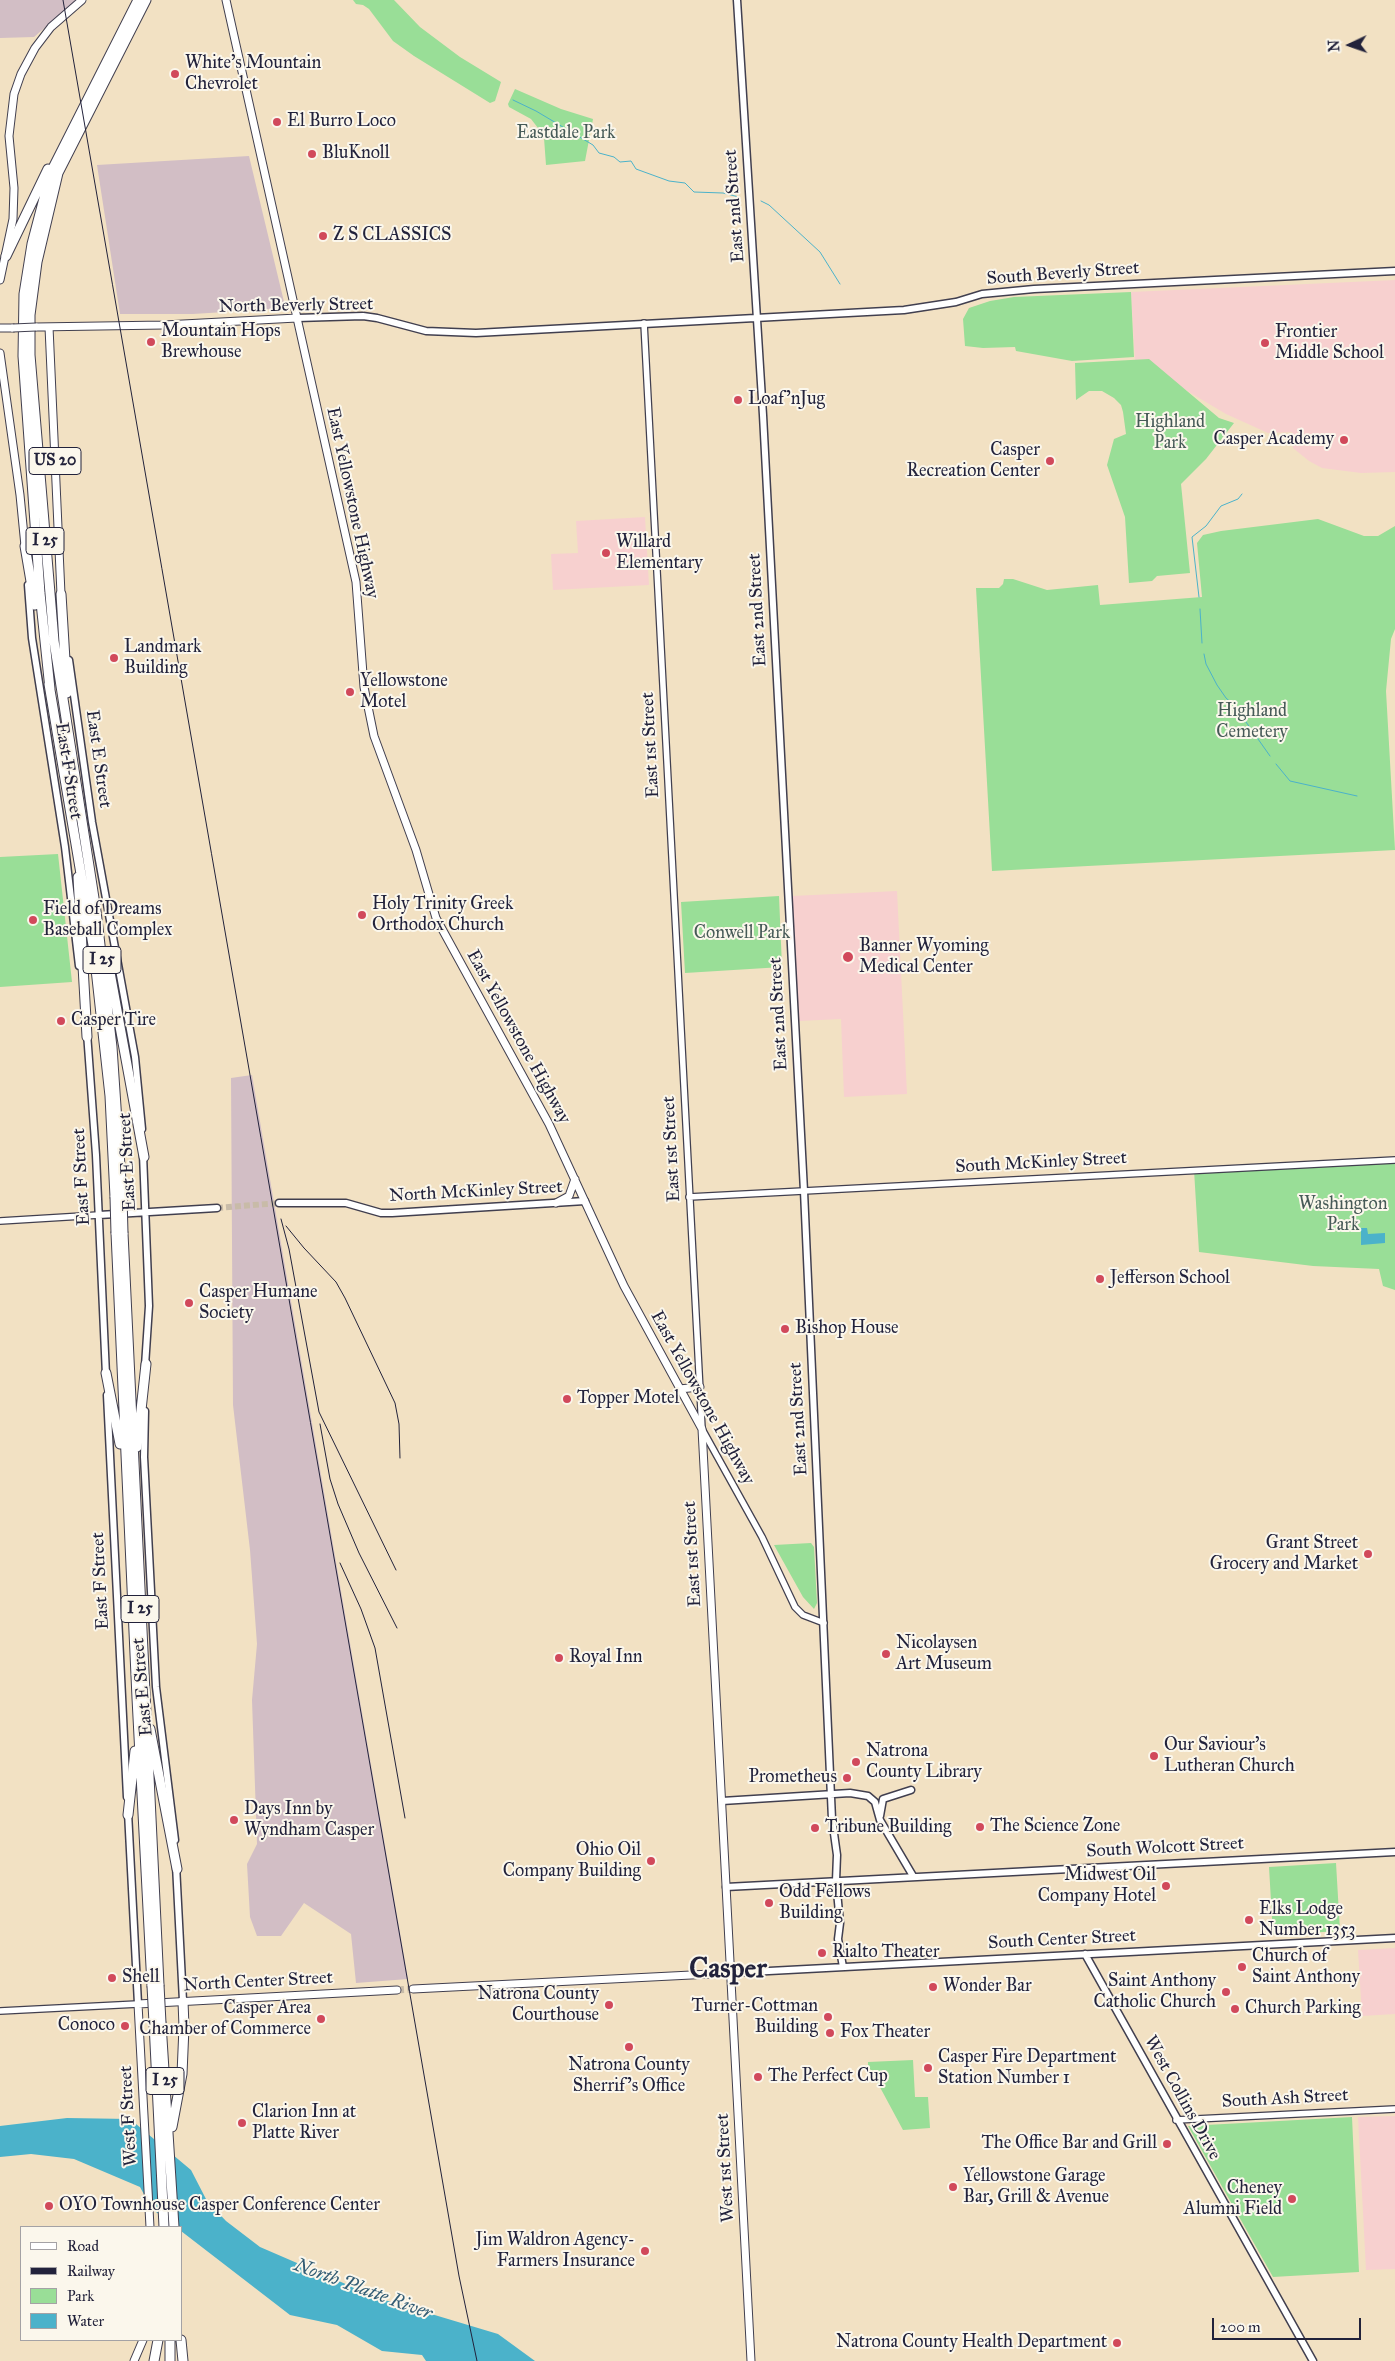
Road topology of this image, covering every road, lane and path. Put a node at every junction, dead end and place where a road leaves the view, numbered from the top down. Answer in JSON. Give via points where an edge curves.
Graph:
{"nodes":[{"id":1,"x":82,"y":0,"type":"edge"},
{"id":2,"x":138,"y":0,"type":"edge"},
{"id":3,"x":146,"y":0,"type":"edge"},
{"id":4,"x":226,"y":0,"type":"edge"},
{"id":5,"x":737,"y":0,"type":"edge"},
{"id":6,"x":75,"y":120,"type":"junction"},
{"id":7,"x":6,"y":256,"type":"junction"},
{"id":8,"x":1395,"y":271,"type":"edge"},
{"id":9,"x":0,"y":280,"type":"edge"},
{"id":10,"x":297,"y":318,"type":"junction"},
{"id":11,"x":757,"y":318,"type":"junction"},
{"id":12,"x":644,"y":324,"type":"junction"},
{"id":13,"x":49,"y":327,"type":"junction"},
{"id":14,"x":0,"y":328,"type":"edge"},
{"id":15,"x":0,"y":353,"type":"edge"},
{"id":16,"x":25,"y":546,"type":"junction"},
{"id":17,"x":61,"y":594,"type":"junction"},
{"id":18,"x":50,"y":689,"type":"junction"},
{"id":19,"x":67,"y":726,"type":"junction"},
{"id":20,"x":75,"y":825,"type":"junction"},
{"id":21,"x":96,"y":911,"type":"junction"},
{"id":22,"x":87,"y":1037,"type":"junction"},
{"id":23,"x":144,"y":1157,"type":"junction"},
{"id":24,"x":1395,"y":1160,"type":"edge"},
{"id":25,"x":575,"y":1178,"type":"junction"},
{"id":26,"x":804,"y":1191,"type":"junction"},
{"id":27,"x":118,"y":1197,"type":"junction"},
{"id":28,"x":690,"y":1197,"type":"junction"},
{"id":29,"x":585,"y":1201,"type":"junction"},
{"id":30,"x":279,"y":1203,"type":"tunnel mouth"},
{"id":31,"x":556,"y":1203,"type":"junction"},
{"id":32,"x":217,"y":1208,"type":"tunnel mouth"},
{"id":33,"x":146,"y":1213,"type":"junction"},
{"id":34,"x":99,"y":1215,"type":"junction"},
{"id":35,"x":0,"y":1221,"type":"edge"},
{"id":36,"x":146,"y":1364,"type":"junction"},
{"id":37,"x":106,"y":1373,"type":"junction"},
{"id":38,"x":700,"y":1386,"type":"junction"},
{"id":39,"x":678,"y":1389,"type":"junction"},
{"id":40,"x":702,"y":1429,"type":"junction"},
{"id":41,"x":131,"y":1508,"type":"junction"},
{"id":42,"x":824,"y":1623,"type":"junction"},
{"id":43,"x":140,"y":1698,"type":"junction"},
{"id":44,"x":911,"y":1790,"type":"dead end"},
{"id":45,"x":832,"y":1794,"type":"junction"},
{"id":46,"x":722,"y":1801,"type":"junction"},
{"id":47,"x":128,"y":1815,"type":"junction"},
{"id":48,"x":880,"y":1820,"type":"junction"},
{"id":49,"x":1395,"y":1852,"type":"edge"},
{"id":50,"x":177,"y":1869,"type":"junction"},
{"id":51,"x":913,"y":1876,"type":"junction"},
{"id":52,"x":836,"y":1881,"type":"junction"},
{"id":53,"x":726,"y":1887,"type":"junction"},
{"id":54,"x":1395,"y":1938,"type":"edge"},
{"id":55,"x":1085,"y":1954,"type":"junction"},
{"id":56,"x":843,"y":1967,"type":"junction"},
{"id":57,"x":731,"y":1973,"type":"junction"},
{"id":58,"x":413,"y":1989,"type":"tunnel mouth"},
{"id":59,"x":397,"y":1990,"type":"tunnel mouth"},
{"id":60,"x":183,"y":2001,"type":"junction"},
{"id":61,"x":138,"y":2004,"type":"junction"},
{"id":62,"x":0,"y":2011,"type":"edge"},
{"id":63,"x":158,"y":2023,"type":"junction"},
{"id":64,"x":1395,"y":2109,"type":"edge"},
{"id":65,"x":1176,"y":2120,"type":"junction"},
{"id":66,"x":170,"y":2139,"type":"junction"},
{"id":67,"x":150,"y":2226,"type":"edge"},
{"id":68,"x":164,"y":2226,"type":"edge"},
{"id":69,"x":174,"y":2226,"type":"edge"},
{"id":70,"x":143,"y":2341,"type":"edge"},
{"id":71,"x":158,"y":2341,"type":"edge"},
{"id":72,"x":170,"y":2341,"type":"edge"},
{"id":73,"x":179,"y":2341,"type":"edge"},
{"id":74,"x":179,"y":2341,"type":"edge"},
{"id":75,"x":134,"y":2361,"type":"edge"},
{"id":76,"x":154,"y":2361,"type":"edge"},
{"id":77,"x":170,"y":2361,"type":"edge"},
{"id":78,"x":178,"y":2361,"type":"edge"},
{"id":79,"x":183,"y":2361,"type":"edge"},
{"id":80,"x":751,"y":2361,"type":"edge"},
{"id":81,"x":1313,"y":2361,"type":"edge"}],
"edges":[{"from":1,"to":7,"type":"main road","via":[[51,27],[35,48],[14,94],[9,136],[13,219]]},
{"from":2,"to":6,"type":"highway","number":"I 25"},
{"from":3,"to":19,"type":"highway","number":"I 25","via":[[58,173],[37,262],[30,315],[30,355],[48,584]]},
{"from":4,"to":10,"type":"main road","name":"East Yellowstone Highway"},
{"from":5,"to":11,"type":"main road","name":"East 2nd Street"},
{"from":6,"to":7,"type":"highway","via":[[36,190]]},
{"from":6,"to":18,"type":"highway","number":"I 25","via":[[50,172],[28,264],[23,316],[38,573]]},
{"from":7,"to":9,"type":"main road"},
{"from":8,"to":11,"type":"main road","name":"South Beverly Street","via":[[1034,289],[982,294],[922,309]]},
{"from":10,"to":12,"type":"main road","name":"North Beverly Street","via":[[363,316],[396,322],[412,329],[452,333]]},
{"from":10,"to":13,"type":"main road","name":"North Beverly Street"},
{"from":10,"to":25,"type":"main road","name":"East Yellowstone Highway","via":[[358,590],[364,687],[374,736],[416,850],[436,918],[549,1124]]},
{"from":11,"to":12,"type":"main road","name":"South Beverly Street"},
{"from":11,"to":26,"type":"main road","name":"East 2nd Street"},
{"from":12,"to":28,"type":"street","name":"East 1st Street"},
{"from":13,"to":14,"type":"main road","name":"North Beverly Street","bridge":true},
{"from":13,"to":17,"type":"main road","name":"East E Street","number":"US 20"},
{"from":15,"to":16,"type":"main road","name":"East F Street","number":"US 20"},
{"from":16,"to":18,"type":"highway","number":"US 20"},
{"from":16,"to":22,"type":"main road","name":"East F Street","via":[[32,638],[65,847]]},
{"from":17,"to":19,"type":"highway","number":"US 20"},
{"from":17,"to":23,"type":"main road","name":"East E Street","via":[[92,822],[135,1057]]},
{"from":18,"to":20,"type":"highway","number":"I 25"},
{"from":19,"to":21,"type":"highway","number":"I 25"},
{"from":20,"to":22,"type":"highway"},
{"from":20,"to":27,"type":"highway","number":"I 25","via":[[100,1000]]},
{"from":21,"to":23,"type":"highway"},
{"from":21,"to":27,"type":"highway","number":"I 25","via":[[112,1047]]},
{"from":22,"to":34,"type":"main road","name":"East F Street"},
{"from":23,"to":33,"type":"main road","name":"East E Street"},
{"from":24,"to":26,"type":"street","name":"South McKinley Street"},
{"from":25,"to":29,"type":"main road","name":"East Yellowstone Highway"},
{"from":25,"to":31,"type":"main road","via":[[569,1196]]},
{"from":26,"to":28,"type":"street","name":"South McKinley Street"},
{"from":26,"to":42,"type":"main road","name":"East 2nd Street"},
{"from":27,"to":41,"type":"highway","number":"I 25","bridge":true},
{"from":28,"to":38,"type":"street","name":"East 1st Street"},
{"from":29,"to":31,"type":"main road","name":"North McKinley Street"},
{"from":29,"to":39,"type":"main road","name":"East Yellowstone Highway","via":[[624,1286]]},
{"from":30,"to":31,"type":"main road","name":"North McKinley Street","via":[[346,1203],[392,1213]]},
{"from":32,"to":33,"type":"main road"},
{"from":33,"to":34,"type":"main road"},
{"from":33,"to":36,"type":"main road","name":"East E Street","via":[[149,1306]]},
{"from":34,"to":35,"type":"street"},
{"from":34,"to":37,"type":"main road","name":"East F Street"},
{"from":36,"to":41,"type":"highway"},
{"from":36,"to":50,"type":"main road","name":"East E Street","via":[[144,1457],[156,1687]]},
{"from":37,"to":41,"type":"highway"},
{"from":37,"to":47,"type":"main road","name":"East F Street"},
{"from":38,"to":39,"type":"main road"},
{"from":38,"to":40,"type":"street","name":"East 1st Street"},
{"from":39,"to":40,"type":"main road","name":"East Yellowstone Highway"},
{"from":40,"to":42,"type":"street","name":"East Yellowstone Highway","via":[[762,1537],[795,1607],[803,1616]]},
{"from":40,"to":46,"type":"main road","name":"East 1st Street"},
{"from":41,"to":43,"type":"highway","number":"I 25"},
{"from":42,"to":45,"type":"main road","name":"East 2nd Street"},
{"from":43,"to":47,"type":"highway"},
{"from":43,"to":50,"type":"highway"},
{"from":43,"to":63,"type":"highway","number":"I 25","bridge":true},
{"from":44,"to":48,"type":"main road","via":[[883,1800]]},
{"from":45,"to":46,"type":"main road"},
{"from":45,"to":48,"type":"main road","via":[[850,1793],[872,1798]]},
{"from":45,"to":52,"type":"main road","name":"East 2nd Street"},
{"from":46,"to":53,"type":"main road","name":"East 1st Street"},
{"from":47,"to":61,"type":"main road","name":"East F Street"},
{"from":48,"to":51,"type":"main road"},
{"from":49,"to":51,"type":"main road","name":"South Wolcott Street"},
{"from":50,"to":60,"type":"main road","name":"East E Street"},
{"from":51,"to":52,"type":"main road","name":"South Wolcott Street"},
{"from":52,"to":53,"type":"main road","name":"South Wolcott Street"},
{"from":52,"to":56,"type":"main road","name":"East 2nd Street"},
{"from":53,"to":57,"type":"main road","name":"East 1st Street"},
{"from":54,"to":55,"type":"main road","name":"South Center Street"},
{"from":55,"to":56,"type":"main road","name":"South Center Street"},
{"from":55,"to":65,"type":"main road","name":"West Collins Drive"},
{"from":56,"to":57,"type":"main road","name":"South Center Street"},
{"from":57,"to":58,"type":"main road"},
{"from":57,"to":80,"type":"main road","name":"West 1st Street"},
{"from":59,"to":60,"type":"main road","name":"North Center Street"},
{"from":60,"to":61,"type":"main road","name":"North Center Street"},
{"from":60,"to":66,"type":"highway","via":[[182,2074]]},
{"from":61,"to":62,"type":"street","name":"North Center Street"},
{"from":61,"to":67,"type":"main road","name":"West F Street"},
{"from":63,"to":66,"type":"highway","number":"I 25"},
{"from":63,"to":68,"type":"highway","number":"I 25"},
{"from":64,"to":65,"type":"street","name":"South Ash Street"},
{"from":65,"to":81,"type":"main road","name":"West Collins Drive"},
{"from":66,"to":69,"type":"highway","number":"I 25"},
{"from":70,"to":75,"type":"main road"},
{"from":71,"to":76,"type":"highway"},
{"from":72,"to":77,"type":"highway"},
{"from":73,"to":78,"type":"highway"},
{"from":74,"to":79,"type":"highway"}]}
